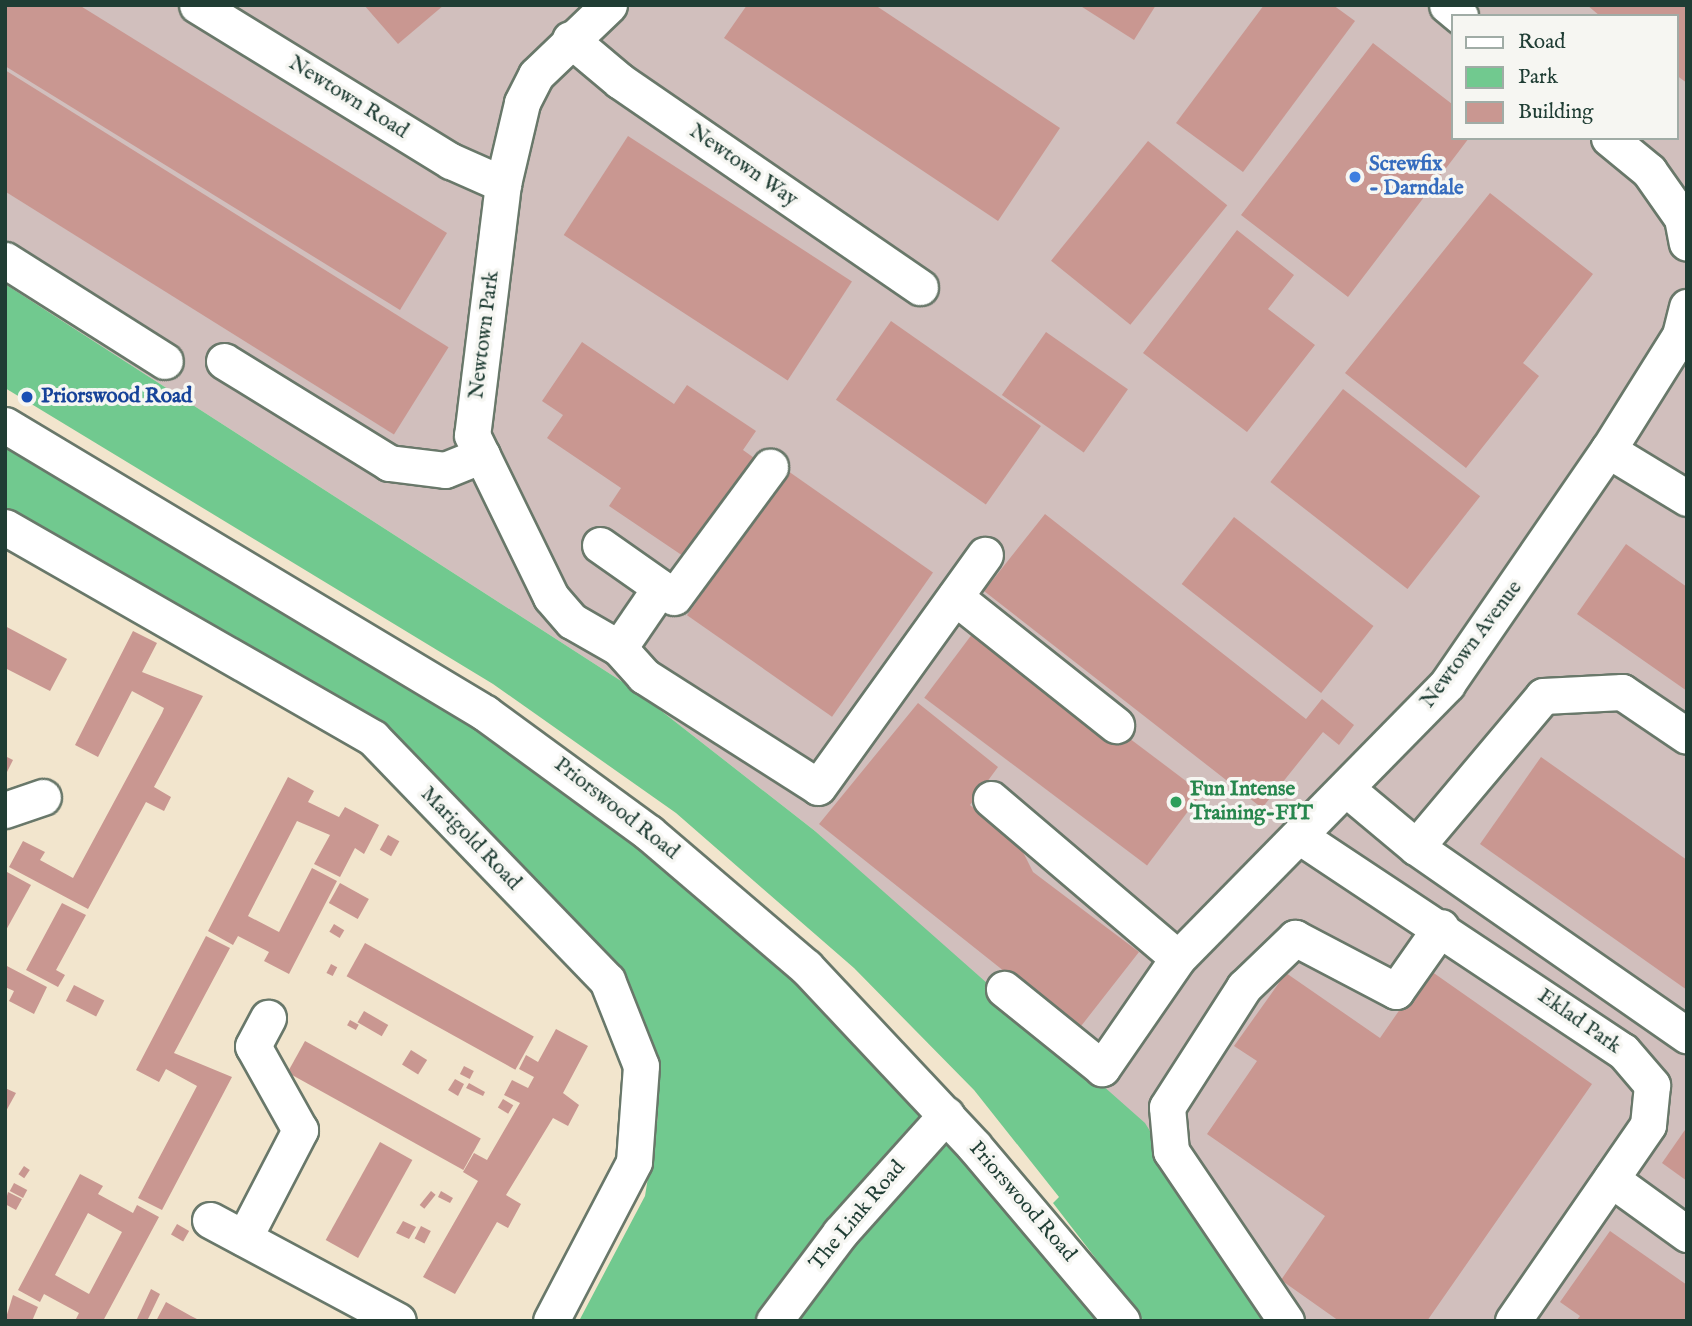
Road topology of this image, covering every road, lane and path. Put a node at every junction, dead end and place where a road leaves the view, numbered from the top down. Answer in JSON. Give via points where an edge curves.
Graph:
{"nodes":[{"id":1,"x":197,"y":5,"type":"edge"},
{"id":2,"x":609,"y":5,"type":"edge"},
{"id":3,"x":570,"y":39,"type":"junction"},
{"id":4,"x":1611,"y":140,"type":"edge"},
{"id":5,"x":503,"y":184,"type":"junction"},
{"id":6,"x":1687,"y":243,"type":"edge"},
{"id":7,"x":5,"y":260,"type":"edge"},
{"id":8,"x":920,"y":287,"type":"dead end"},
{"id":9,"x":1687,"y":307,"type":"edge"},
{"id":10,"x":224,"y":360,"type":"dead end"},
{"id":11,"x":165,"y":361,"type":"dead end"},
{"id":12,"x":5,"y":425,"type":"edge"},
{"id":13,"x":1608,"y":450,"type":"junction"},
{"id":14,"x":486,"y":464,"type":"junction"},
{"id":15,"x":770,"y":467,"type":"dead end"},
{"id":16,"x":1687,"y":498,"type":"edge"},
{"id":17,"x":5,"y":527,"type":"edge"},
{"id":18,"x":600,"y":545,"type":"dead end"},
{"id":19,"x":985,"y":555,"type":"dead end"},
{"id":20,"x":660,"y":588,"type":"junction"},
{"id":21,"x":955,"y":597,"type":"junction"},
{"id":22,"x":619,"y":648,"type":"junction"},
{"id":23,"x":1116,"y":725,"type":"dead end"},
{"id":24,"x":1687,"y":736,"type":"edge"},
{"id":25,"x":1349,"y":790,"type":"junction"},
{"id":26,"x":43,"y":797,"type":"dead end"},
{"id":27,"x":991,"y":799,"type":"dead end"},
{"id":28,"x":5,"y":810,"type":"edge"},
{"id":29,"x":1302,"y":838,"type":"junction"},
{"id":30,"x":1416,"y":847,"type":"junction"},
{"id":31,"x":1441,"y":927,"type":"junction"},
{"id":32,"x":1188,"y":949,"type":"junction"},
{"id":33,"x":1004,"y":989,"type":"dead end"},
{"id":34,"x":268,"y":1018,"type":"dead end"},
{"id":35,"x":1687,"y":1035,"type":"edge"},
{"id":36,"x":946,"y":1115,"type":"junction"},
{"id":37,"x":1611,"y":1179,"type":"junction"},
{"id":38,"x":210,"y":1220,"type":"dead end"},
{"id":39,"x":1687,"y":1234,"type":"edge"},
{"id":40,"x":244,"y":1238,"type":"junction"},
{"id":41,"x":398,"y":1321,"type":"edge"},
{"id":42,"x":551,"y":1321,"type":"edge"},
{"id":43,"x":775,"y":1321,"type":"edge"},
{"id":44,"x":1122,"y":1321,"type":"edge"},
{"id":45,"x":1286,"y":1321,"type":"edge"},
{"id":46,"x":1513,"y":1321,"type":"edge"}],
"edges":[{"from":1,"to":5,"type":"street","name":"Newtown Road","via":[[451,161]]},
{"from":2,"to":3,"type":"street","name":"Newtown Park"},
{"from":3,"to":5,"type":"street","name":"Newtown Park","via":[[536,75],[522,103]]},
{"from":3,"to":8,"type":"street","name":"Newtown Way"},
{"from":4,"to":6,"type":"street","via":[[1649,171],[1682,218]]},
{"from":5,"to":14,"type":"street","name":"Newtown Park","via":[[472,435]]},
{"from":7,"to":11,"type":"street"},
{"from":9,"to":13,"type":"street","name":"Newtown Avenue","via":[[1680,335]]},
{"from":10,"to":14,"type":"street","via":[[389,463],[445,470]]},
{"from":12,"to":36,"type":"street","name":"Priorswood Road","via":[[565,767],[806,967]]},
{"from":13,"to":16,"type":"street"},
{"from":13,"to":25,"type":"street","name":"Newtown Avenue","via":[[1447,684]]},
{"from":14,"to":22,"type":"street","name":"Newtown Park","via":[[551,597],[572,621]]},
{"from":15,"to":20,"type":"street","via":[[674,597]]},
{"from":17,"to":42,"type":"street","name":"Marigold Road","via":[[373,738],[607,980],[641,1066],[634,1162]]},
{"from":18,"to":20,"type":"street"},
{"from":19,"to":21,"type":"street"},
{"from":20,"to":22,"type":"street"},
{"from":21,"to":22,"type":"street","name":"Newtown Park","via":[[818,787],[644,676]]},
{"from":21,"to":23,"type":"street"},
{"from":24,"to":30,"type":"street","via":[[1622,692],[1543,696]]},
{"from":25,"to":29,"type":"street","name":"Newtown Avenue"},
{"from":25,"to":30,"type":"street"},
{"from":26,"to":28,"type":"street"},
{"from":27,"to":32,"type":"street"},
{"from":29,"to":31,"type":"street","name":"Eklad Park"},
{"from":29,"to":32,"type":"street","name":"Newtown Avenue"},
{"from":30,"to":35,"type":"street"},
{"from":31,"to":37,"type":"street","name":"Eklad Park","via":[[1623,1051],[1652,1085],[1647,1125]]},
{"from":31,"to":45,"type":"street","via":[[1395,991],[1295,938],[1244,987],[1167,1107],[1171,1152]]},
{"from":32,"to":33,"type":"street","name":"Newtown Avenue","via":[[1101,1068]]},
{"from":34,"to":40,"type":"street","via":[[253,1046],[299,1130]]},
{"from":36,"to":43,"type":"street","name":"The Link Road","via":[[840,1233]]},
{"from":36,"to":44,"type":"street","name":"Priorswood Road"},
{"from":37,"to":39,"type":"street"},
{"from":37,"to":46,"type":"street","name":"Eklad Park"},
{"from":38,"to":40,"type":"street"},
{"from":40,"to":41,"type":"street"}]}
